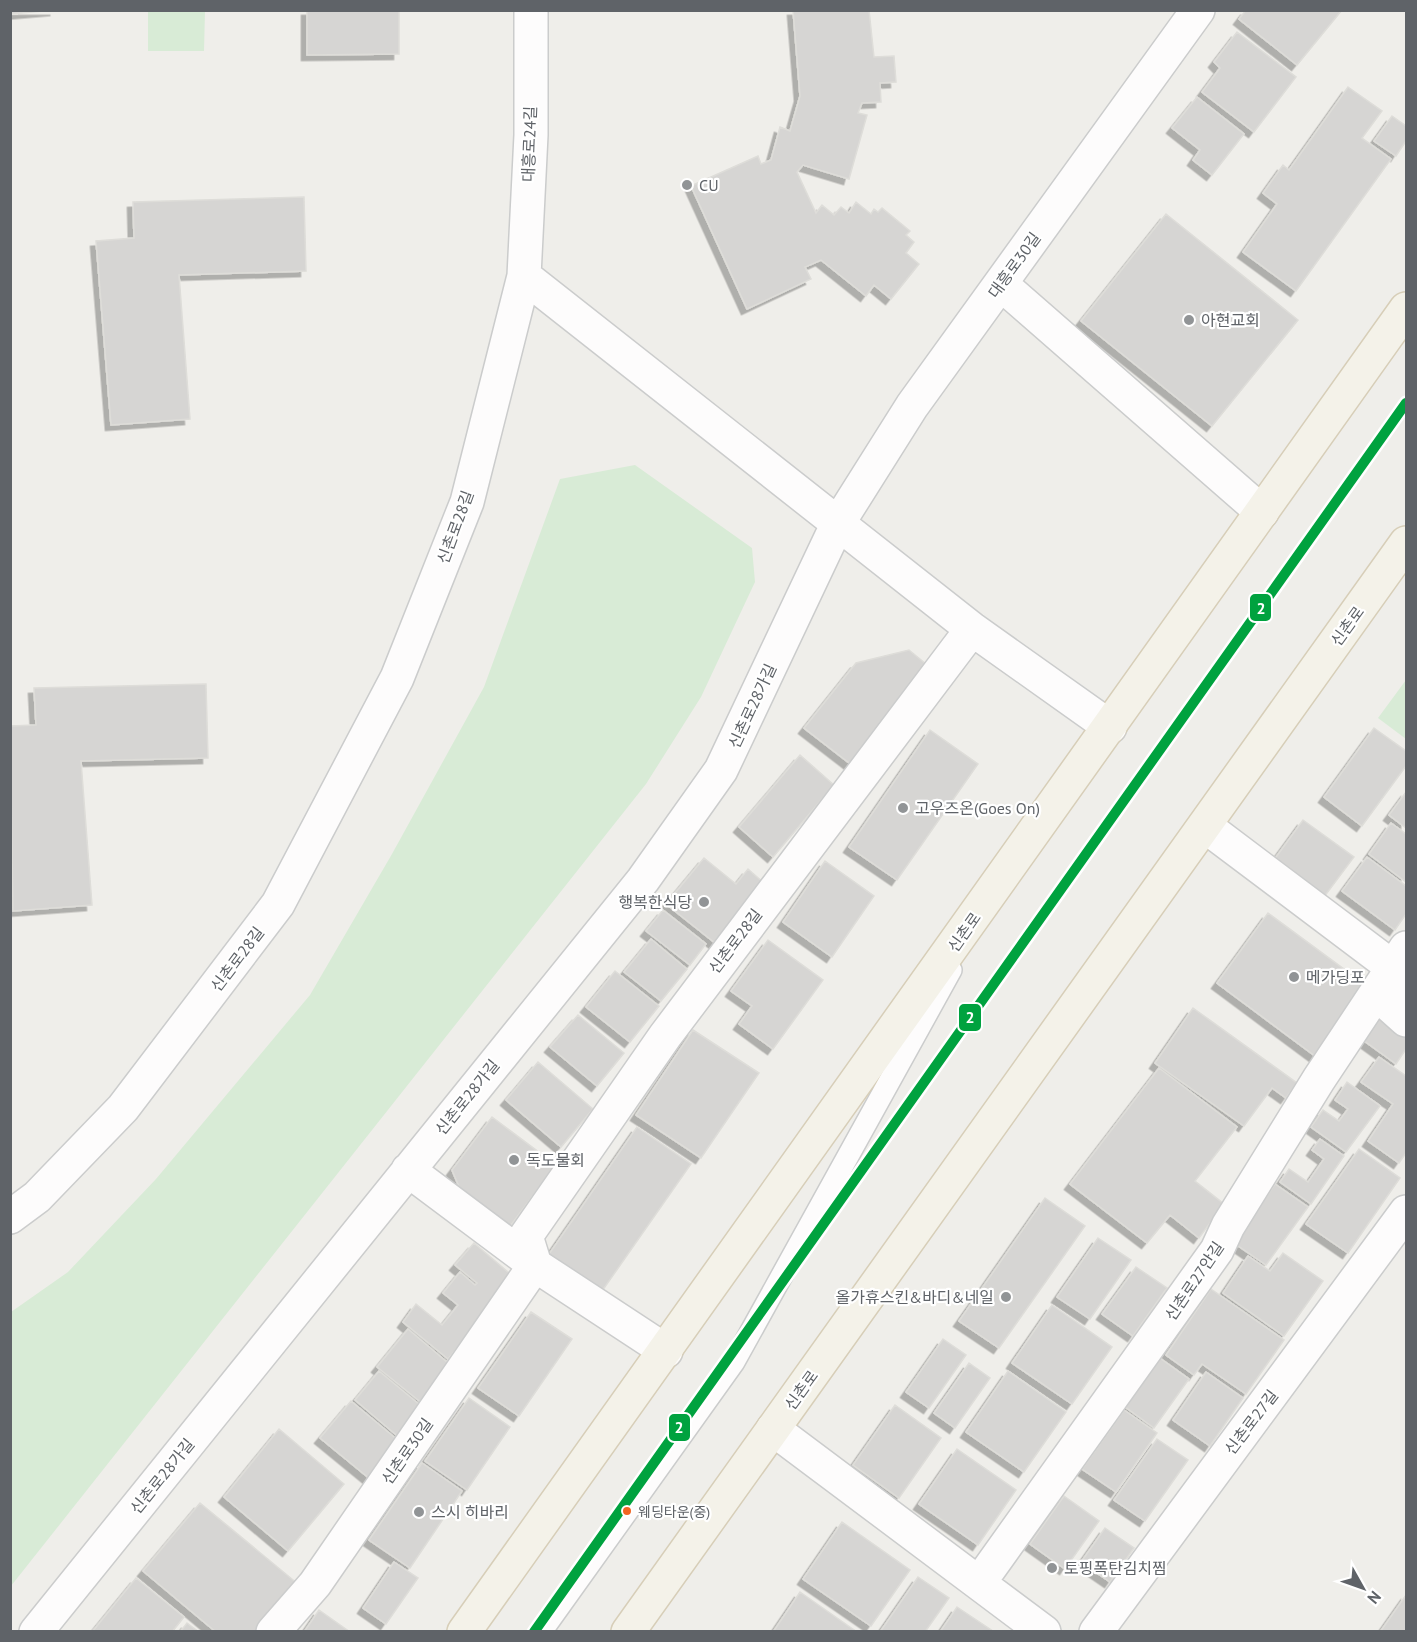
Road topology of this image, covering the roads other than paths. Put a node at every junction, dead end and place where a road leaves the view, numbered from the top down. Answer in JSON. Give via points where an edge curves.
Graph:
{"nodes":[{"id":1,"x":531,"y":10,"type":"edge"},
{"id":2,"x":1198,"y":10,"type":"edge"},
{"id":3,"x":524,"y":276,"type":"junction"},
{"id":4,"x":1001,"y":284,"type":"junction"},
{"id":5,"x":1407,"y":309,"type":"edge"},
{"id":6,"x":1262,"y":512,"type":"junction"},
{"id":7,"x":837,"y":525,"type":"junction"},
{"id":8,"x":1407,"y":543,"type":"edge"},
{"id":9,"x":972,"y":629,"type":"junction"},
{"id":10,"x":1110,"y":727,"type":"junction"},
{"id":11,"x":1205,"y":826,"type":"junction"},
{"id":12,"x":1002,"y":878,"type":"junction"},
{"id":13,"x":1401,"y":958,"type":"edge"},
{"id":14,"x":1407,"y":1020,"type":"edge"},
{"id":15,"x":408,"y":1170,"type":"junction"},
{"id":16,"x":1407,"y":1212,"type":"edge"},
{"id":17,"x":10,"y":1217,"type":"edge"},
{"id":18,"x":535,"y":1265,"type":"junction"},
{"id":19,"x":666,"y":1352,"type":"junction"},
{"id":20,"x":773,"y":1429,"type":"junction"},
{"id":21,"x":979,"y":1583,"type":"junction"},
{"id":22,"x":36,"y":1632,"type":"edge"},
{"id":23,"x":273,"y":1632,"type":"edge"},
{"id":24,"x":464,"y":1632,"type":"edge"},
{"id":25,"x":541,"y":1632,"type":"edge"},
{"id":26,"x":628,"y":1632,"type":"edge"},
{"id":27,"x":1044,"y":1632,"type":"edge"},
{"id":28,"x":1096,"y":1632,"type":"edge"}],
"edges":[{"from":1,"to":3,"type":"street","name":"대흥로24길","via":[[531,135]]},
{"from":2,"to":4,"type":"street","name":"대흥로30길"},
{"from":3,"to":7,"type":"street"},
{"from":3,"to":17,"type":"street","name":"신촌로28길","via":[[462,513],[397,678],[278,904],[123,1108],[37,1197]]},
{"from":4,"to":6,"type":"street"},
{"from":4,"to":7,"type":"street","name":"대흥로30길","via":[[912,406]]},
{"from":5,"to":6,"type":"main road","name":"신촌로"},
{"from":6,"to":10,"type":"main road","name":"신촌로"},
{"from":7,"to":9,"type":"street"},
{"from":7,"to":15,"type":"street","name":"신촌로28가길","via":[[721,770],[643,880]]},
{"from":8,"to":11,"type":"main road","name":"신촌로"},
{"from":9,"to":10,"type":"street"},
{"from":9,"to":18,"type":"street","name":"신촌로28길","via":[[665,1036],[526,1236]]},
{"from":10,"to":12,"type":"main road","name":"신촌로"},
{"from":11,"to":13,"type":"street"},
{"from":11,"to":20,"type":"main road","name":"신촌로"},
{"from":12,"to":19,"type":"main road","name":"신촌로"},
{"from":12,"to":25,"type":"lane","via":[[734,1362]]},
{"from":13,"to":14,"type":"street","via":[[1387,1003]]},
{"from":13,"to":21,"type":"street","name":"신촌로27안길","via":[[1319,1079],[1217,1250]]},
{"from":15,"to":18,"type":"street"},
{"from":15,"to":22,"type":"street","name":"신촌로28가길"},
{"from":16,"to":28,"type":"street","name":"신촌로27길"},
{"from":18,"to":19,"type":"street"},
{"from":18,"to":23,"type":"street","name":"신촌로30길","via":[[315,1584]]},
{"from":19,"to":24,"type":"main road","name":"신촌로"},
{"from":20,"to":21,"type":"street"},
{"from":20,"to":26,"type":"main road","name":"신촌로"},
{"from":21,"to":27,"type":"street"}]}
